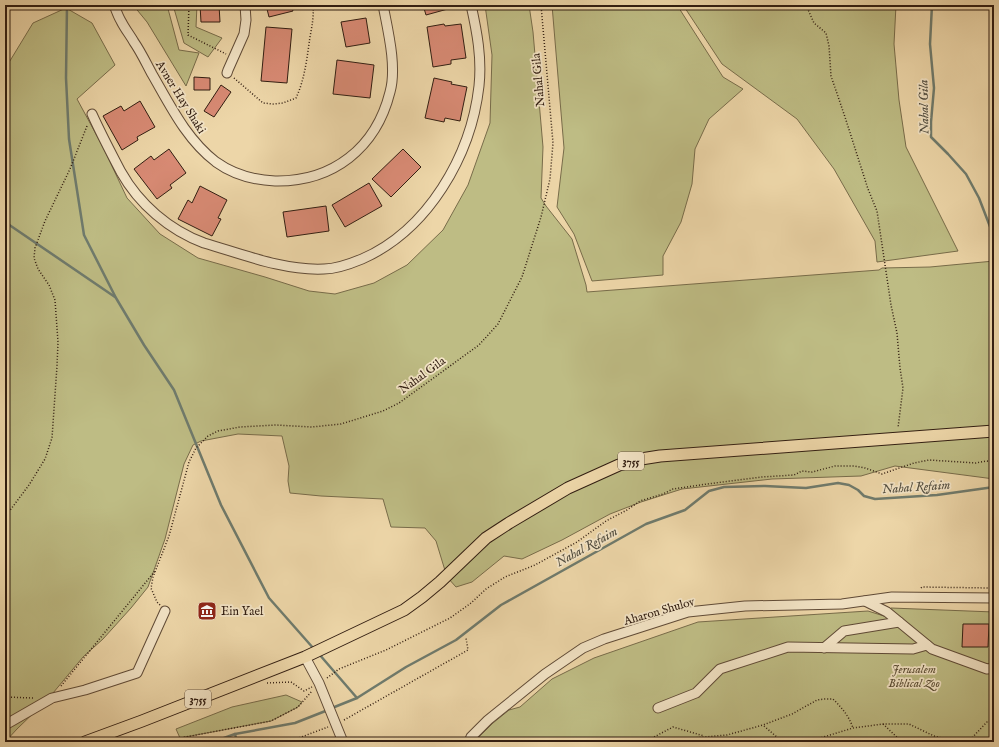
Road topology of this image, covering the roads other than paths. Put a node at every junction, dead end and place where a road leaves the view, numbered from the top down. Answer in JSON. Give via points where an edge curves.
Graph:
{"nodes":[{"id":1,"x":107,"y":5,"type":"edge"},
{"id":2,"x":114,"y":5,"type":"edge"},
{"id":3,"x":245,"y":5,"type":"edge"},
{"id":4,"x":383,"y":5,"type":"edge"},
{"id":5,"x":471,"y":5,"type":"edge"},
{"id":6,"x":121,"y":21,"type":"junction"},
{"id":7,"x":227,"y":73,"type":"road end"},
{"id":8,"x":92,"y":114,"type":"road end"},
{"id":9,"x":994,"y":431,"type":"edge"},
{"id":10,"x":994,"y":598,"type":"edge"},
{"id":11,"x":865,"y":601,"type":"junction"},
{"id":12,"x":164,"y":611,"type":"road end"},
{"id":13,"x":899,"y":622,"type":"junction"},
{"id":14,"x":927,"y":645,"type":"junction"},
{"id":15,"x":824,"y":648,"type":"junction"},
{"id":16,"x":308,"y":656,"type":"junction"},
{"id":17,"x":994,"y":668,"type":"edge"},
{"id":18,"x":658,"y":708,"type":"dead end"},
{"id":19,"x":5,"y":725,"type":"edge"},
{"id":20,"x":85,"y":742,"type":"edge"},
{"id":21,"x":343,"y":742,"type":"edge"},
{"id":22,"x":469,"y":742,"type":"edge"}],
"edges":[{"from":1,"to":6,"type":"street","name":"Avner Hay Shaki"},
{"from":2,"to":6,"type":"street","name":"Avner Hay Shaki"},
{"from":3,"to":7,"type":"street","via":[[244,34]]},
{"from":4,"to":6,"type":"street","name":"Avner Hay Shaki","via":[[392,60],[392,77],[387,104],[374,131],[356,152],[336,166],[323,173],[284,181],[259,180],[239,175],[223,167],[203,151],[192,140]]},
{"from":5,"to":8,"type":"street","via":[[478,43],[479,86],[475,110],[461,152],[442,187],[409,228],[383,248],[341,267],[320,270],[286,266],[204,243],[180,233],[154,213],[131,187]]},
{"from":9,"to":16,"type":"main road","number":"3755","via":[[660,456],[619,465],[568,488],[486,538],[440,582],[404,610]]},
{"from":10,"to":11,"type":"street","name":"Aharon Shulov","via":[[892,597]]},
{"from":11,"to":13,"type":"street","via":[[887,612]]},
{"from":11,"to":22,"type":"street","name":"Aharon Shulov","via":[[842,604],[745,606],[688,612],[604,640],[584,648],[545,674],[488,720]]},
{"from":12,"to":19,"type":"street","via":[[137,673],[52,698]]},
{"from":13,"to":14,"type":"street"},
{"from":13,"to":15,"type":"street","via":[[844,631]]},
{"from":14,"to":15,"type":"street","via":[[913,649]]},
{"from":14,"to":17,"type":"street","via":[[987,668]]},
{"from":15,"to":18,"type":"street","via":[[788,647],[720,669],[696,693]]},
{"from":16,"to":20,"type":"main road","number":"3755"},
{"from":16,"to":21,"type":"street"}]}
